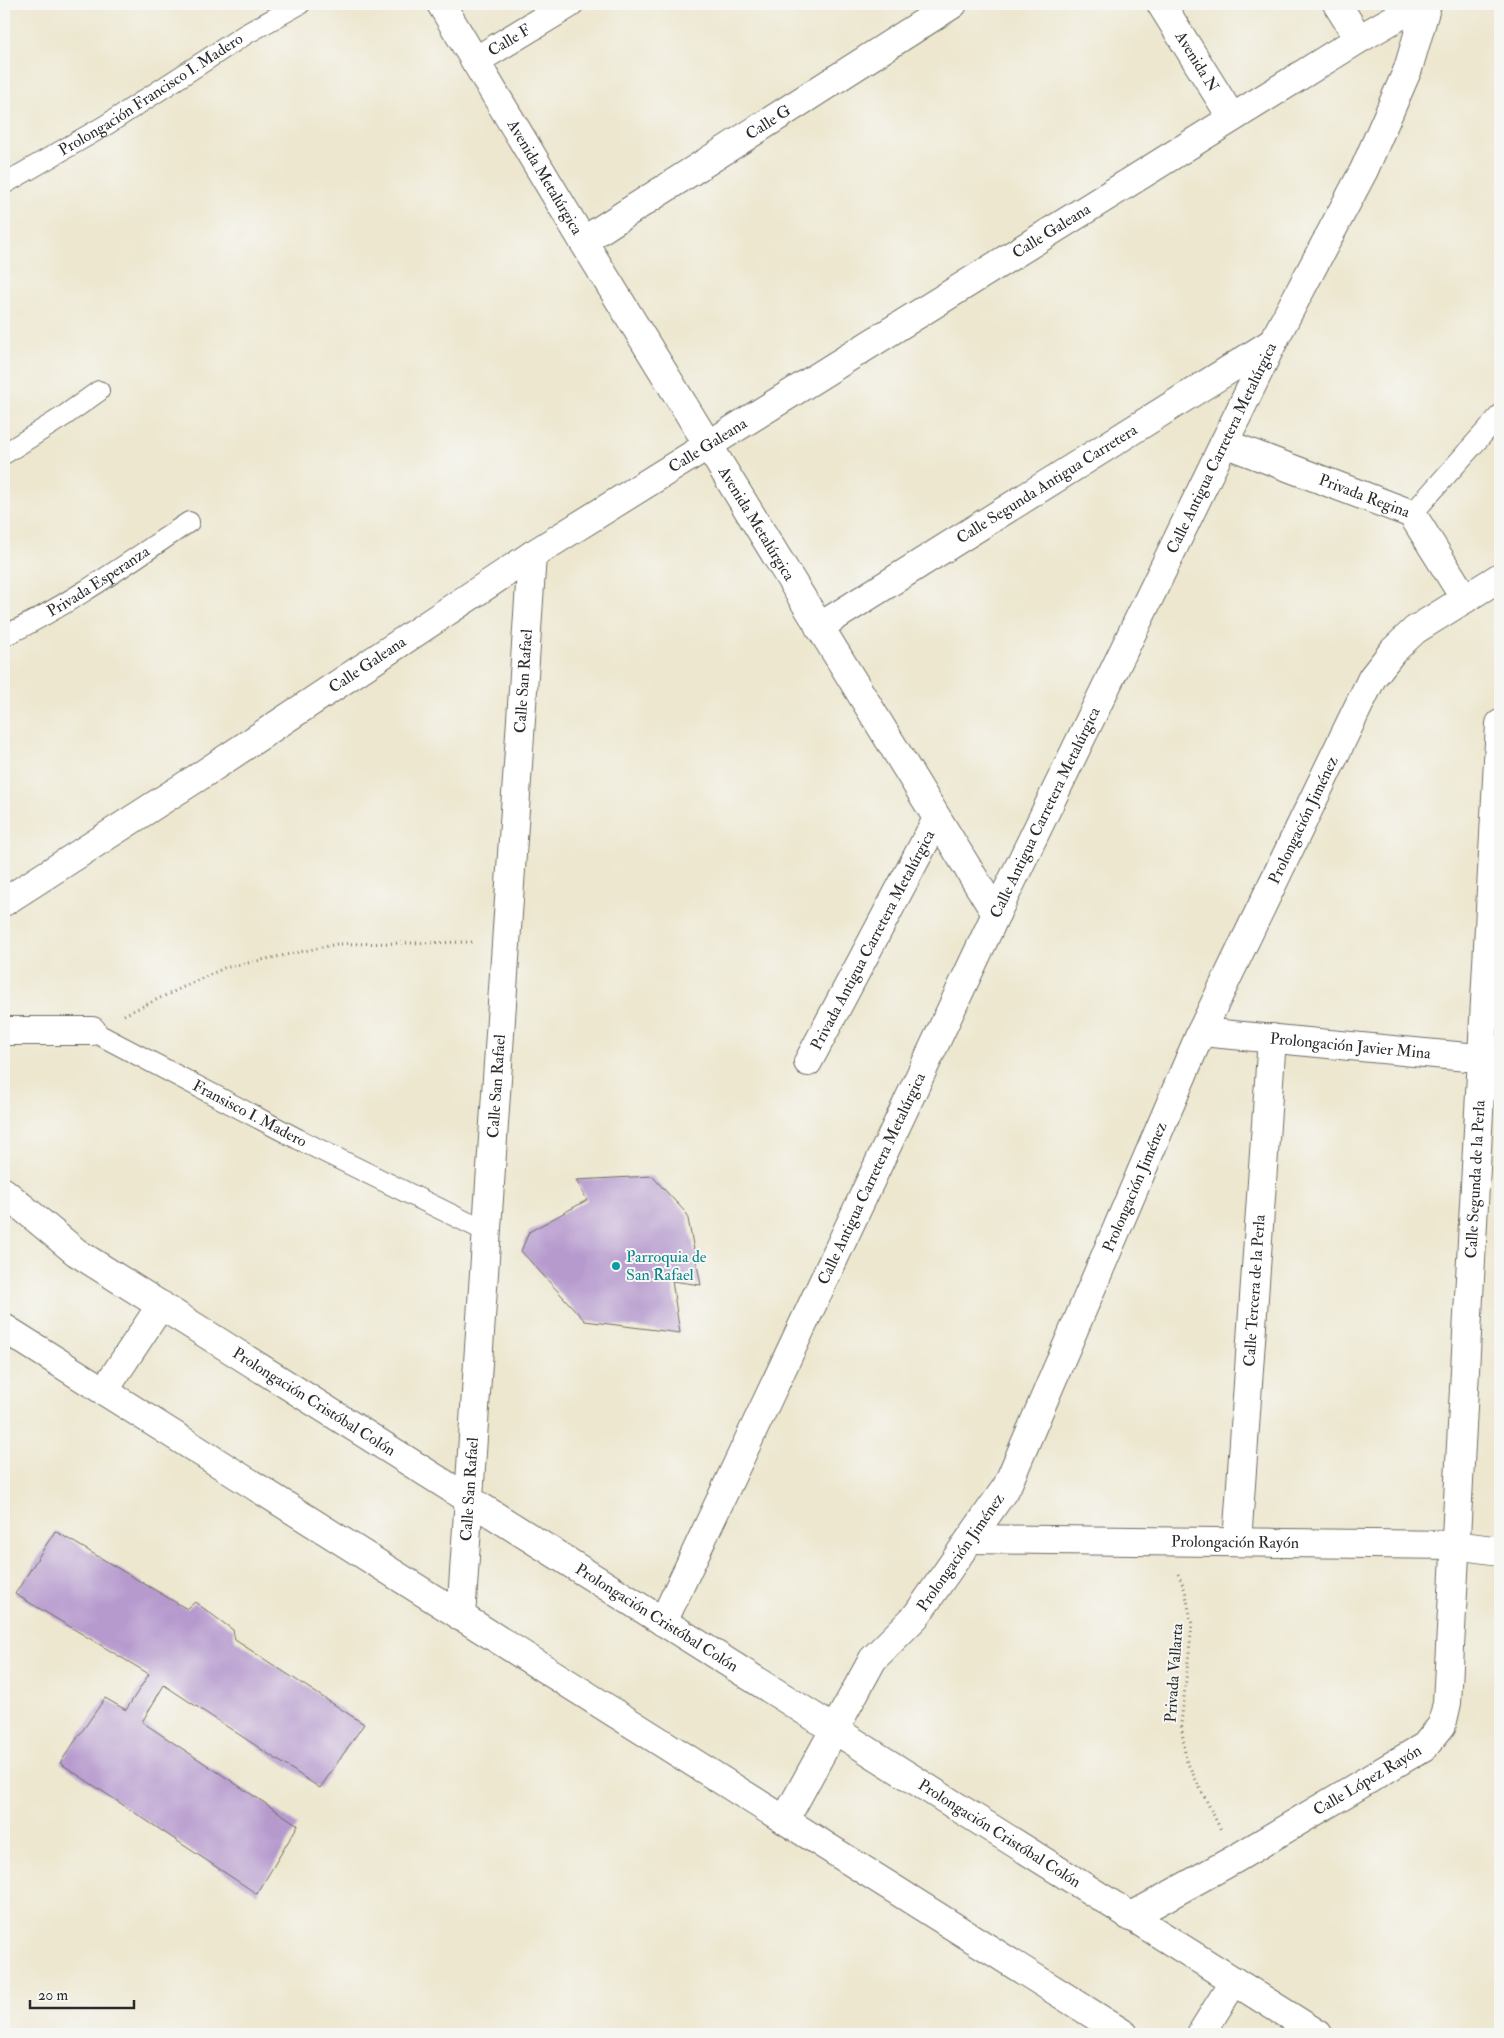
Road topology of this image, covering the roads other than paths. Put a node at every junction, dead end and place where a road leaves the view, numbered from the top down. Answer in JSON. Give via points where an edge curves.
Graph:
{"nodes":[{"id":1,"x":300,"y":4,"type":"edge"},
{"id":2,"x":441,"y":4,"type":"edge"},
{"id":3,"x":569,"y":4,"type":"edge"},
{"id":4,"x":953,"y":4,"type":"edge"},
{"id":5,"x":1161,"y":4,"type":"edge"},
{"id":6,"x":1337,"y":4,"type":"edge"},
{"id":7,"x":1420,"y":4,"type":"edge"},
{"id":8,"x":1427,"y":4,"type":"edge"},
{"id":9,"x":1359,"y":39,"type":"junction"},
{"id":10,"x":474,"y":61,"type":"junction"},
{"id":11,"x":1232,"y":118,"type":"junction"},
{"id":12,"x":4,"y":184,"type":"edge"},
{"id":13,"x":583,"y":241,"type":"junction"},
{"id":14,"x":1273,"y":342,"type":"junction"},
{"id":15,"x":99,"y":391,"type":"dead end"},
{"id":16,"x":1500,"y":415,"type":"edge"},
{"id":17,"x":1224,"y":443,"type":"junction"},
{"id":18,"x":708,"y":445,"type":"junction"},
{"id":19,"x":4,"y":454,"type":"edge"},
{"id":20,"x":1412,"y":514,"type":"junction"},
{"id":21,"x":189,"y":522,"type":"dead end"},
{"id":22,"x":532,"y":555,"type":"junction"},
{"id":23,"x":1500,"y":577,"type":"edge"},
{"id":24,"x":1465,"y":599,"type":"junction"},
{"id":25,"x":819,"y":626,"type":"junction"},
{"id":26,"x":4,"y":636,"type":"edge"},
{"id":27,"x":1500,"y":724,"type":"edge"},
{"id":28,"x":938,"y":819,"type":"junction"},
{"id":29,"x":4,"y":902,"type":"edge"},
{"id":30,"x":996,"y":914,"type":"junction"},
{"id":31,"x":92,"y":1030,"type":"joint"},
{"id":32,"x":4,"y":1031,"type":"edge"},
{"id":33,"x":1201,"y":1032,"type":"junction"},
{"id":34,"x":1272,"y":1038,"type":"junction"},
{"id":35,"x":1491,"y":1059,"type":"edge"},
{"id":36,"x":808,"y":1062,"type":"dead end"},
{"id":37,"x":4,"y":1192,"type":"edge"},
{"id":38,"x":487,"y":1232,"type":"junction"},
{"id":39,"x":160,"y":1305,"type":"junction"},
{"id":40,"x":4,"y":1328,"type":"edge"},
{"id":41,"x":104,"y":1391,"type":"junction"},
{"id":42,"x":469,"y":1499,"type":"junction"},
{"id":43,"x":970,"y":1539,"type":"junction"},
{"id":44,"x":1237,"y":1542,"type":"junction"},
{"id":45,"x":1455,"y":1545,"type":"junction"},
{"id":46,"x":1500,"y":1551,"type":"edge"},
{"id":47,"x":461,"y":1617,"type":"junction"},
{"id":48,"x":663,"y":1622,"type":"junction"},
{"id":49,"x":834,"y":1731,"type":"junction"},
{"id":50,"x":785,"y":1820,"type":"junction"},
{"id":51,"x":1130,"y":1916,"type":"junction"},
{"id":52,"x":1234,"y":1981,"type":"junction"},
{"id":53,"x":1124,"y":2034,"type":"edge"},
{"id":54,"x":1201,"y":2034,"type":"edge"},
{"id":55,"x":1318,"y":2034,"type":"edge"}],
"edges":[{"from":1,"to":12,"type":"lane","name":"Prolongación Francisco I. Madero","via":[[246,34],[106,125]]},
{"from":2,"to":10,"type":"street","name":"Avenida Metalúrgica"},
{"from":3,"to":10,"type":"street","name":"Calle F"},
{"from":4,"to":13,"type":"street","name":"Calle G"},
{"from":5,"to":11,"type":"street","name":"Avenida N"},
{"from":6,"to":9,"type":"street"},
{"from":7,"to":9,"type":"street","name":"Calle Galeana"},
{"from":8,"to":14,"type":"street","name":"Calle Antigua Carretera Metalúrgica","via":[[1408,69],[1364,170]]},
{"from":9,"to":11,"type":"street","name":"Calle Galeana"},
{"from":10,"to":13,"type":"street","name":"Avenida Metalúrgica"},
{"from":11,"to":18,"type":"street","name":"Calle Galeana"},
{"from":13,"to":18,"type":"street","name":"Avenida Metalúrgica"},
{"from":14,"to":17,"type":"street","name":"Calle Antigua Carretera Metalúrgica"},
{"from":14,"to":25,"type":"street","name":"Calle Segunda Antigua Carretera"},
{"from":15,"to":19,"type":"lane"},
{"from":16,"to":20,"type":"lane"},
{"from":17,"to":20,"type":"street","name":"Privada Regina"},
{"from":17,"to":30,"type":"street","name":"Calle Antigua Carretera Metalúrgica"},
{"from":18,"to":22,"type":"street","name":"Calle Galeana"},
{"from":18,"to":25,"type":"street","name":"Avenida Metalúrgica"},
{"from":20,"to":24,"type":"street","name":"Privada Regina"},
{"from":21,"to":26,"type":"lane","name":"Privada Esperanza","via":[[98,584]]},
{"from":22,"to":29,"type":"street","name":"Calle Galeana"},
{"from":22,"to":38,"type":"street","name":"Calle San Rafael"},
{"from":23,"to":24,"type":"street","name":"Prolongación Jiménez"},
{"from":24,"to":33,"type":"street","name":"Prolongación Jiménez","via":[[1415,630],[1372,678]]},
{"from":25,"to":28,"type":"street","name":"Avenida Metalúrgica"},
{"from":27,"to":35,"type":"street","name":"Calle Segunda de la Perla"},
{"from":28,"to":30,"type":"street","name":"Avenida Metalúrgica"},
{"from":28,"to":36,"type":"street","name":"Privada Antigua Carretera Metalúrgica"},
{"from":30,"to":48,"type":"street","name":"Calle Antigua Carretera Metalúrgica"},
{"from":31,"to":32,"type":"street","name":"Fransisco I. Madero"},
{"from":31,"to":38,"type":"lane","name":"Fransisco I. Madero","via":[[298,1139]]},
{"from":33,"to":34,"type":"street","name":"Prolongación Javier Mina"},
{"from":33,"to":43,"type":"street","name":"Prolongación Jiménez","via":[[1007,1486]]},
{"from":34,"to":35,"type":"street","name":"Prolongación Javier Mina"},
{"from":34,"to":44,"type":"street","name":"Calle Tercera de la Perla"},
{"from":35,"to":45,"type":"street","name":"Calle Segunda de la Perla"},
{"from":37,"to":39,"type":"street","name":"Prolongación Cristóbal Colón","via":[[76,1252]]},
{"from":38,"to":42,"type":"street","name":"Calle San Rafael"},
{"from":39,"to":41,"type":"street"},
{"from":39,"to":42,"type":"street","name":"Prolongación Cristóbal Colón"},
{"from":40,"to":41,"type":"street"},
{"from":41,"to":47,"type":"street"},
{"from":42,"to":47,"type":"street","name":"Calle San Rafael"},
{"from":42,"to":48,"type":"street","name":"Prolongación Cristóbal Colón"},
{"from":43,"to":44,"type":"street","name":"Prolongación Rayón"},
{"from":43,"to":49,"type":"street","name":"Prolongación Jiménez","via":[[916,1616],[873,1659]]},
{"from":44,"to":45,"type":"street","name":"Prolongación Rayón"},
{"from":45,"to":46,"type":"street","name":"Prolongación Rayón"},
{"from":45,"to":51,"type":"street","name":"Calle López Rayón","via":[[1447,1702],[1442,1725],[1426,1746],[1235,1859]]},
{"from":47,"to":50,"type":"street"},
{"from":48,"to":49,"type":"street","name":"Prolongación Cristóbal Colón"},
{"from":49,"to":50,"type":"street","name":"Prolongación Jiménez"},
{"from":49,"to":51,"type":"street","name":"Prolongación Cristóbal Colón"},
{"from":50,"to":53,"type":"street"},
{"from":51,"to":52,"type":"street","name":"Prolongación Cristóbal Colón"},
{"from":52,"to":54,"type":"street"},
{"from":52,"to":55,"type":"street","name":"Prolongación Cristóbal Colón"}]}
